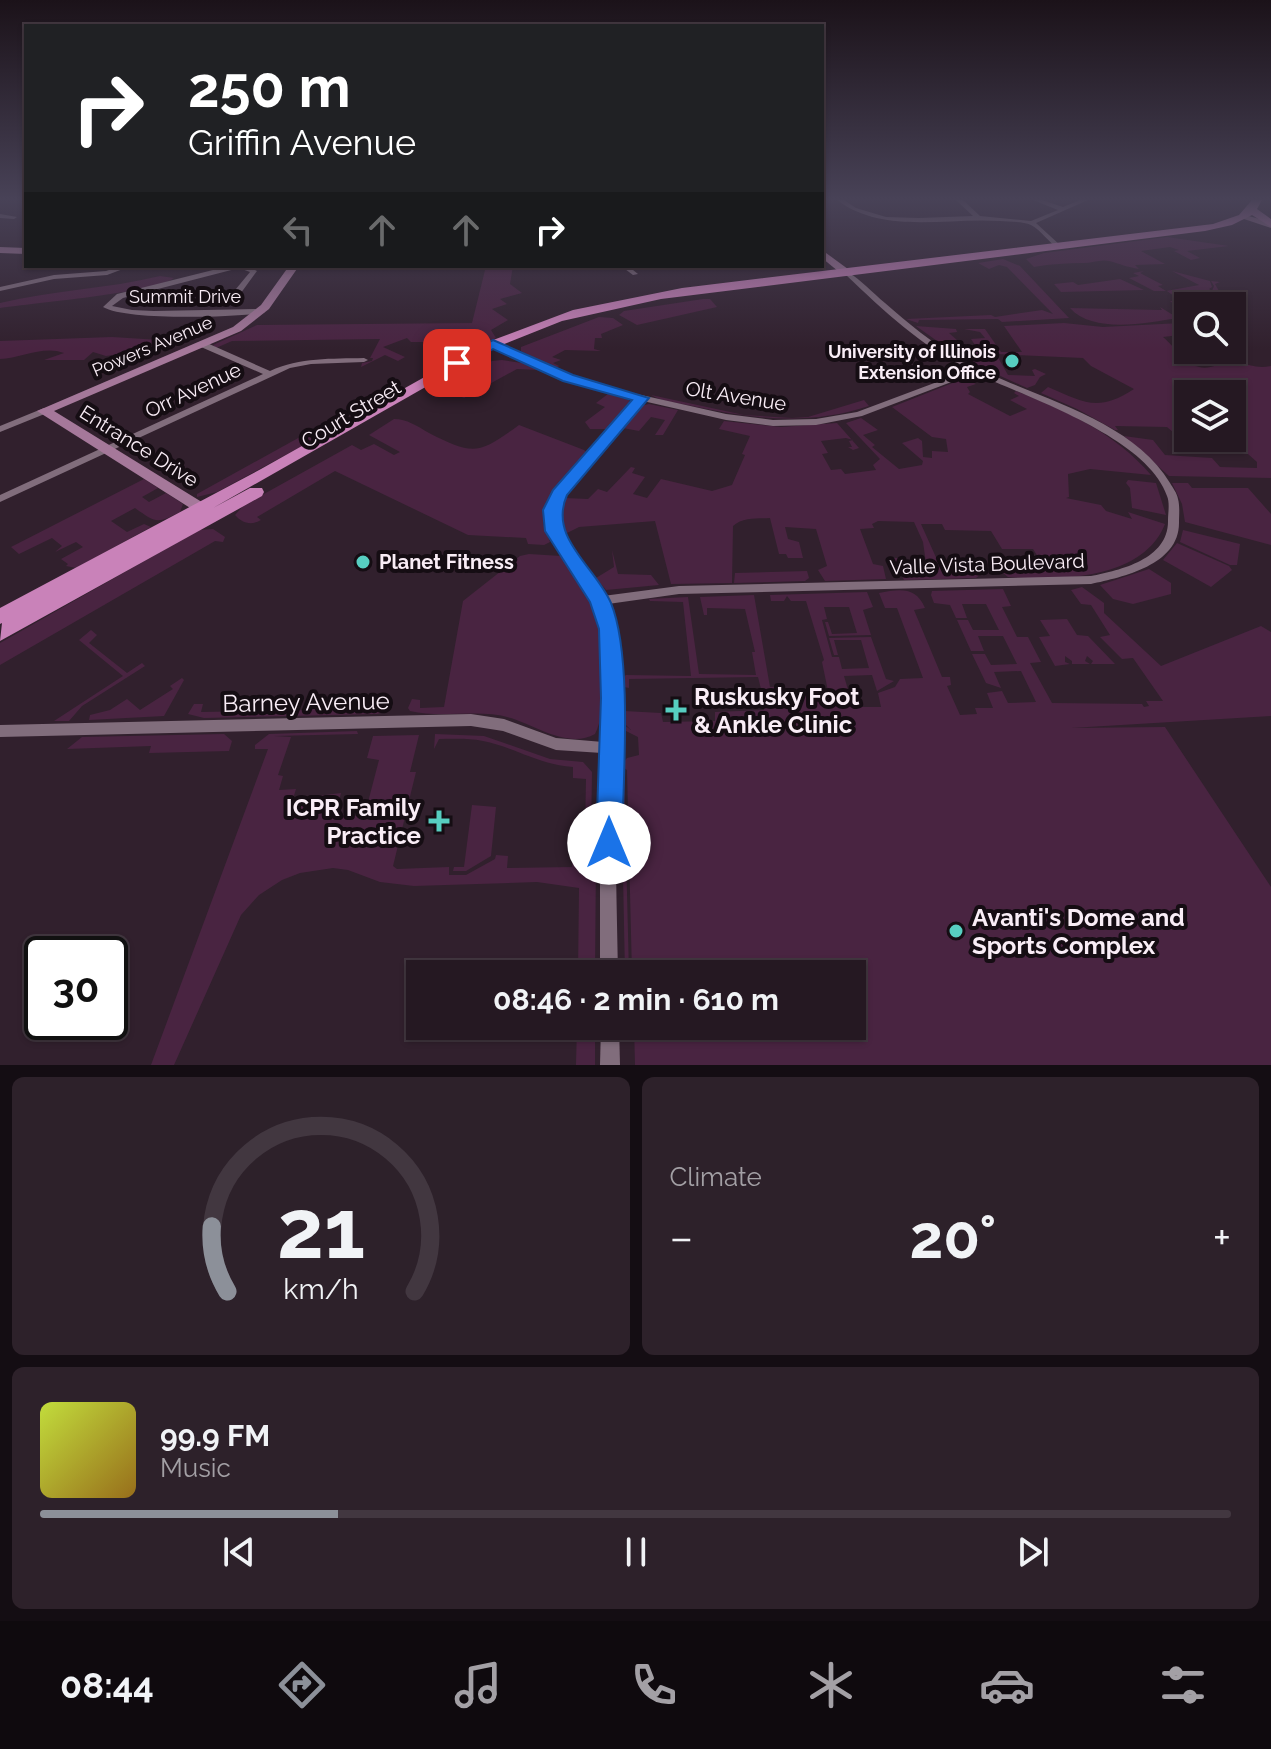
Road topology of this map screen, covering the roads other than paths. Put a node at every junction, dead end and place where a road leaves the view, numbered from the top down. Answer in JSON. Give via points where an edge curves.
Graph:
{"nodes":[{"id":1,"x":0,"y":250,"type":"edge"},
{"id":2,"x":1039,"y":250,"type":"edge"},
{"id":3,"x":24,"y":251,"type":"edge"},
{"id":4,"x":824,"y":255,"type":"edge"},
{"id":5,"x":824,"y":261,"type":"edge"},
{"id":6,"x":122,"y":268,"type":"edge"},
{"id":7,"x":231,"y":268,"type":"edge"},
{"id":8,"x":245,"y":268,"type":"edge"},
{"id":9,"x":293,"y":268,"type":"edge"},
{"id":10,"x":627,"y":268,"type":"edge"},
{"id":11,"x":635,"y":274,"type":"dead end"},
{"id":12,"x":844,"y":274,"type":"junction"},
{"id":13,"x":0,"y":289,"type":"edge"},
{"id":14,"x":235,"y":295,"type":"dead end"},
{"id":15,"x":261,"y":311,"type":"junction"},
{"id":16,"x":204,"y":345,"type":"junction"},
{"id":17,"x":499,"y":347,"type":"junction"},
{"id":18,"x":364,"y":360,"type":"dead end"},
{"id":19,"x":976,"y":370,"type":"junction"},
{"id":20,"x":269,"y":374,"type":"junction"},
{"id":21,"x":641,"y":398,"type":"junction"},
{"id":22,"x":44,"y":411,"type":"junction"},
{"id":23,"x":0,"y":429,"type":"edge"},
{"id":24,"x":107,"y":450,"type":"junction"},
{"id":25,"x":0,"y":499,"type":"edge"},
{"id":26,"x":207,"y":512,"type":"junction"},
{"id":27,"x":600,"y":601,"type":"junction"},
{"id":28,"x":0,"y":617,"type":"edge"},
{"id":29,"x":0,"y":634,"type":"edge"},
{"id":30,"x":0,"y":731,"type":"edge"},
{"id":31,"x":610,"y":748,"type":"junction"},
{"id":32,"x":609,"y":960,"type":"edge"},
{"id":33,"x":610,"y":1040,"type":"edge"},
{"id":34,"x":610,"y":1065,"type":"edge"}],
"edges":[{"from":1,"to":3,"type":"street"},
{"from":2,"to":12,"type":"main road","name":"Court Street"},
{"from":4,"to":12,"type":"street","name":"Valle Vista Boulevard"},
{"from":5,"to":12,"type":"street","name":"Valle Vista Boulevard"},
{"from":6,"to":13,"type":"street"},
{"from":7,"to":15,"type":"street","name":"Summit Drive","via":[[120,296],[107,307],[120,313]]},
{"from":8,"to":14,"type":"street","via":[[254,271]]},
{"from":9,"to":15,"type":"street","name":"Powers Avenue"},
{"from":10,"to":11,"type":"street"},
{"from":12,"to":17,"type":"main road","name":"Court Street","via":[[632,306]]},
{"from":12,"to":19,"type":"street","name":"Valle Vista Boulevard","via":[[937,348]]},
{"from":15,"to":16,"type":"street","name":"Powers Avenue"},
{"from":16,"to":20,"type":"street"},
{"from":16,"to":22,"type":"street","name":"Powers Avenue"},
{"from":17,"to":21,"type":"street","name":"Olt Avenue","via":[[568,378]]},
{"from":17,"to":26,"type":"main road","name":"Court Street"},
{"from":18,"to":20,"type":"street","name":"Orr Avenue","via":[[305,362]]},
{"from":19,"to":21,"type":"street","name":"Olt Avenue","via":[[860,414],[816,422],[750,421]]},
{"from":19,"to":27,"type":"street","name":"Valle Vista Boulevard","via":[[1073,410],[1145,459],[1175,508],[1174,530],[1163,548],[1145,563],[1091,580],[679,590]]},
{"from":20,"to":24,"type":"street","name":"Orr Avenue"},
{"from":21,"to":27,"type":"street","via":[[559,494],[552,510],[554,531]]},
{"from":22,"to":23,"type":"street","name":"Powers Avenue"},
{"from":22,"to":24,"type":"street","name":"Entrance Drive"},
{"from":24,"to":25,"type":"street","name":"Orr Avenue"},
{"from":24,"to":26,"type":"street","name":"Entrance Drive"},
{"from":26,"to":28,"type":"main road","name":"Court Street"},
{"from":26,"to":29,"type":"main road","name":"Court Street"},
{"from":27,"to":31,"type":"street","via":[[610,642]]},
{"from":30,"to":31,"type":"street","name":"Barney Avenue","via":[[471,720],[504,725],[556,744]]},
{"from":31,"to":32,"type":"street"},
{"from":33,"to":34,"type":"street"}]}
